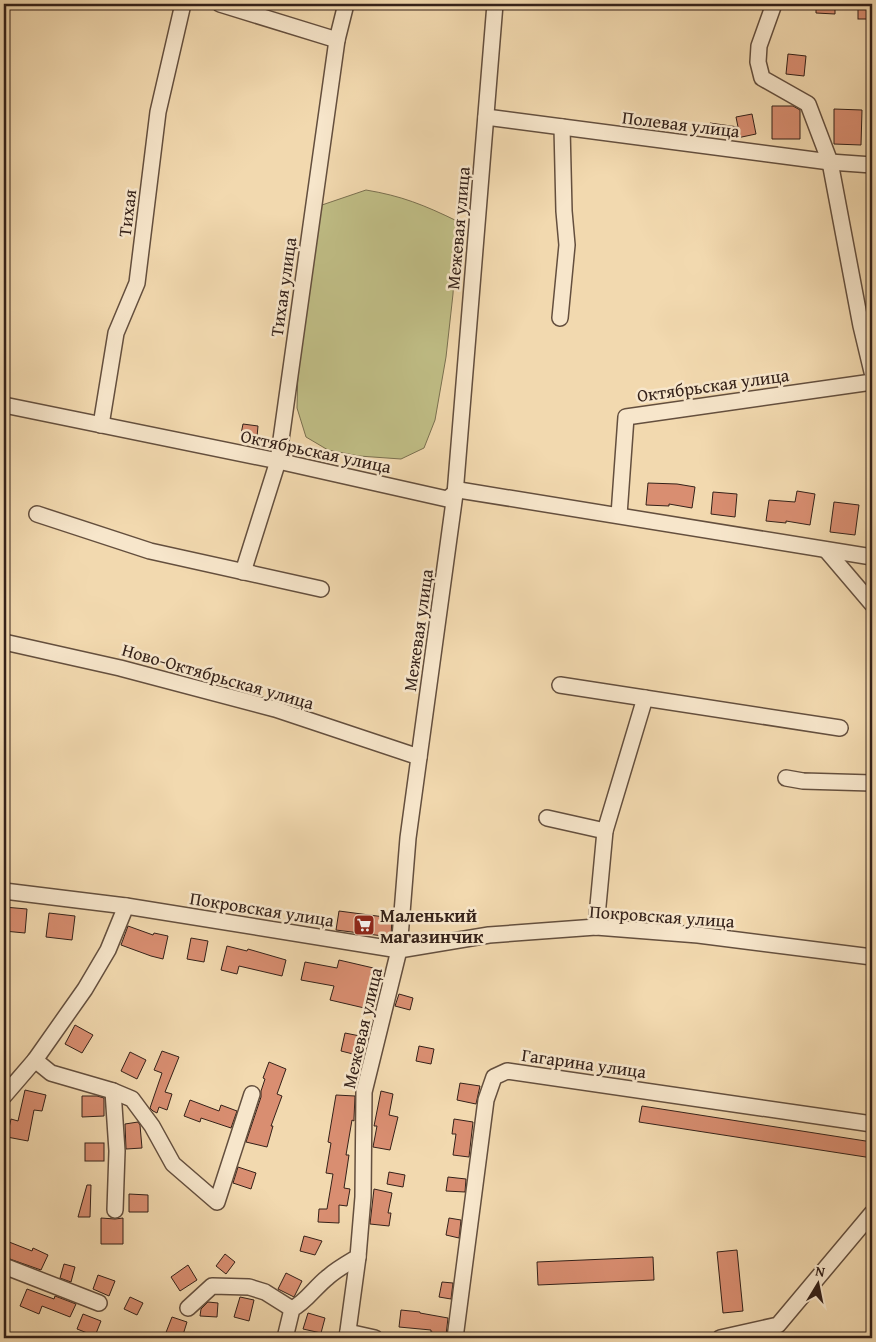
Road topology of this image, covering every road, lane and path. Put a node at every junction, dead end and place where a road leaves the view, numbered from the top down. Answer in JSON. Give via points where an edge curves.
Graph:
{"nodes":[{"id":1,"x":183,"y":4,"type":"edge"},
{"id":2,"x":220,"y":4,"type":"edge"},
{"id":3,"x":346,"y":4,"type":"edge"},
{"id":4,"x":495,"y":4,"type":"edge"},
{"id":5,"x":774,"y":4,"type":"edge"},
{"id":6,"x":337,"y":40,"type":"junction"},
{"id":7,"x":486,"y":117,"type":"junction"},
{"id":8,"x":562,"y":127,"type":"junction"},
{"id":9,"x":830,"y":162,"type":"junction"},
{"id":10,"x":872,"y":165,"type":"edge"},
{"id":11,"x":560,"y":318,"type":"dead end"},
{"id":12,"x":867,"y":326,"type":"edge"},
{"id":13,"x":872,"y":372,"type":"edge"},
{"id":14,"x":872,"y":382,"type":"edge"},
{"id":15,"x":4,"y":405,"type":"edge"},
{"id":16,"x":101,"y":425,"type":"junction"},
{"id":17,"x":278,"y":461,"type":"junction"},
{"id":18,"x":455,"y":494,"type":"junction"},
{"id":19,"x":37,"y":514,"type":"dead end"},
{"id":20,"x":619,"y":515,"type":"junction"},
{"id":21,"x":826,"y":550,"type":"junction"},
{"id":22,"x":872,"y":557,"type":"edge"},
{"id":23,"x":243,"y":572,"type":"junction"},
{"id":24,"x":322,"y":589,"type":"dead end"},
{"id":25,"x":872,"y":604,"type":"edge"},
{"id":26,"x":4,"y":642,"type":"edge"},
{"id":27,"x":560,"y":686,"type":"dead end"},
{"id":28,"x":645,"y":698,"type":"junction"},
{"id":29,"x":840,"y":728,"type":"dead end"},
{"id":30,"x":419,"y":757,"type":"junction"},
{"id":31,"x":786,"y":778,"type":"dead end"},
{"id":32,"x":872,"y":783,"type":"edge"},
{"id":33,"x":547,"y":818,"type":"dead end"},
{"id":34,"x":605,"y":830,"type":"junction"},
{"id":35,"x":4,"y":891,"type":"edge"},
{"id":36,"x":126,"y":906,"type":"junction"},
{"id":37,"x":596,"y":927,"type":"junction"},
{"id":38,"x":399,"y":950,"type":"junction"},
{"id":39,"x":872,"y":957,"type":"edge"},
{"id":40,"x":35,"y":1060,"type":"junction"},
{"id":41,"x":113,"y":1091,"type":"junction"},
{"id":42,"x":252,"y":1094,"type":"dead end"},
{"id":43,"x":4,"y":1096,"type":"edge"},
{"id":44,"x":872,"y":1124,"type":"edge"},
{"id":45,"x":115,"y":1210,"type":"dead end"},
{"id":46,"x":872,"y":1213,"type":"edge"},
{"id":47,"x":358,"y":1257,"type":"junction"},
{"id":48,"x":4,"y":1266,"type":"edge"},
{"id":49,"x":100,"y":1303,"type":"dead end"},
{"id":50,"x":188,"y":1308,"type":"dead end"},
{"id":51,"x":292,"y":1309,"type":"junction"},
{"id":52,"x":348,"y":1335,"type":"edge"},
{"id":53,"x":285,"y":1338,"type":"edge"},
{"id":54,"x":375,"y":1338,"type":"edge"},
{"id":55,"x":455,"y":1338,"type":"edge"},
{"id":56,"x":720,"y":1338,"type":"edge"}],
"edges":[{"from":1,"to":16,"type":"street","name":"Тихая","via":[[158,112],[137,283],[116,333]]},
{"from":2,"to":6,"type":"street"},
{"from":3,"to":6,"type":"street","name":"Тихая улица"},
{"from":4,"to":7,"type":"street","name":"Межевая улица"},
{"from":5,"to":9,"type":"street","via":[[758,46],[762,78],[808,104]]},
{"from":6,"to":17,"type":"street","name":"Тихая улица"},
{"from":7,"to":8,"type":"street","name":"Полевая улица"},
{"from":7,"to":18,"type":"street","name":"Межевая улица"},
{"from":8,"to":9,"type":"street","name":"Полевая улица"},
{"from":8,"to":11,"type":"street","via":[[567,246]]},
{"from":9,"to":10,"type":"street","name":"Полевая улица"},
{"from":9,"to":12,"type":"street"},
{"from":12,"to":13,"type":"street"},
{"from":14,"to":20,"type":"street","name":"Октябрьская улица","via":[[626,417]]},
{"from":15,"to":16,"type":"street","name":"Октябрьская улица"},
{"from":16,"to":17,"type":"street","name":"Октябрьская улица"},
{"from":17,"to":18,"type":"street","name":"Октябрьская улица","via":[[447,499]]},
{"from":17,"to":23,"type":"street","name":"Тихая улица"},
{"from":18,"to":20,"type":"street","name":"Октябрьская улица","via":[[459,490]]},
{"from":18,"to":30,"type":"street","name":"Межевая улица"},
{"from":19,"to":23,"type":"street","via":[[150,551]]},
{"from":20,"to":21,"type":"street","name":"Октябрьская улица"},
{"from":21,"to":22,"type":"street","name":"Октябрьская улица"},
{"from":21,"to":25,"type":"street"},
{"from":23,"to":24,"type":"street"},
{"from":26,"to":30,"type":"street","name":"Ново-Октябрьская улица","via":[[120,668],[275,709]]},
{"from":27,"to":28,"type":"street"},
{"from":28,"to":29,"type":"street"},
{"from":28,"to":34,"type":"street"},
{"from":30,"to":38,"type":"street","name":"Межевая улица","via":[[408,838]]},
{"from":31,"to":32,"type":"street"},
{"from":33,"to":34,"type":"street"},
{"from":34,"to":37,"type":"street"},
{"from":35,"to":36,"type":"street","name":"Покровская улица"},
{"from":36,"to":38,"type":"street","name":"Покровская улица"},
{"from":36,"to":40,"type":"street","via":[[108,950],[85,990]]},
{"from":37,"to":38,"type":"street","name":"Покровская улица","via":[[489,935]]},
{"from":37,"to":39,"type":"street","name":"Покровская улица","via":[[698,935]]},
{"from":38,"to":47,"type":"street","name":"Межевая улица","via":[[364,1092],[363,1198]]},
{"from":40,"to":41,"type":"street","via":[[51,1073]]},
{"from":40,"to":43,"type":"street"},
{"from":41,"to":42,"type":"street","via":[[132,1099],[152,1126],[173,1164],[217,1202]]},
{"from":41,"to":45,"type":"street","via":[[117,1151]]},
{"from":44,"to":55,"type":"street","name":"Гагарина улица","via":[[507,1071],[494,1077],[486,1100]]},
{"from":46,"to":56,"type":"street","via":[[778,1325]]},
{"from":47,"to":51,"type":"street","via":[[328,1276],[302,1304]]},
{"from":47,"to":52,"type":"street","name":"Межевая улица"},
{"from":48,"to":49,"type":"street"},
{"from":50,"to":51,"type":"street","via":[[212,1286],[249,1287],[265,1292]]},
{"from":51,"to":53,"type":"street"},
{"from":52,"to":54,"type":"street","name":"Межевая улица"}]}
